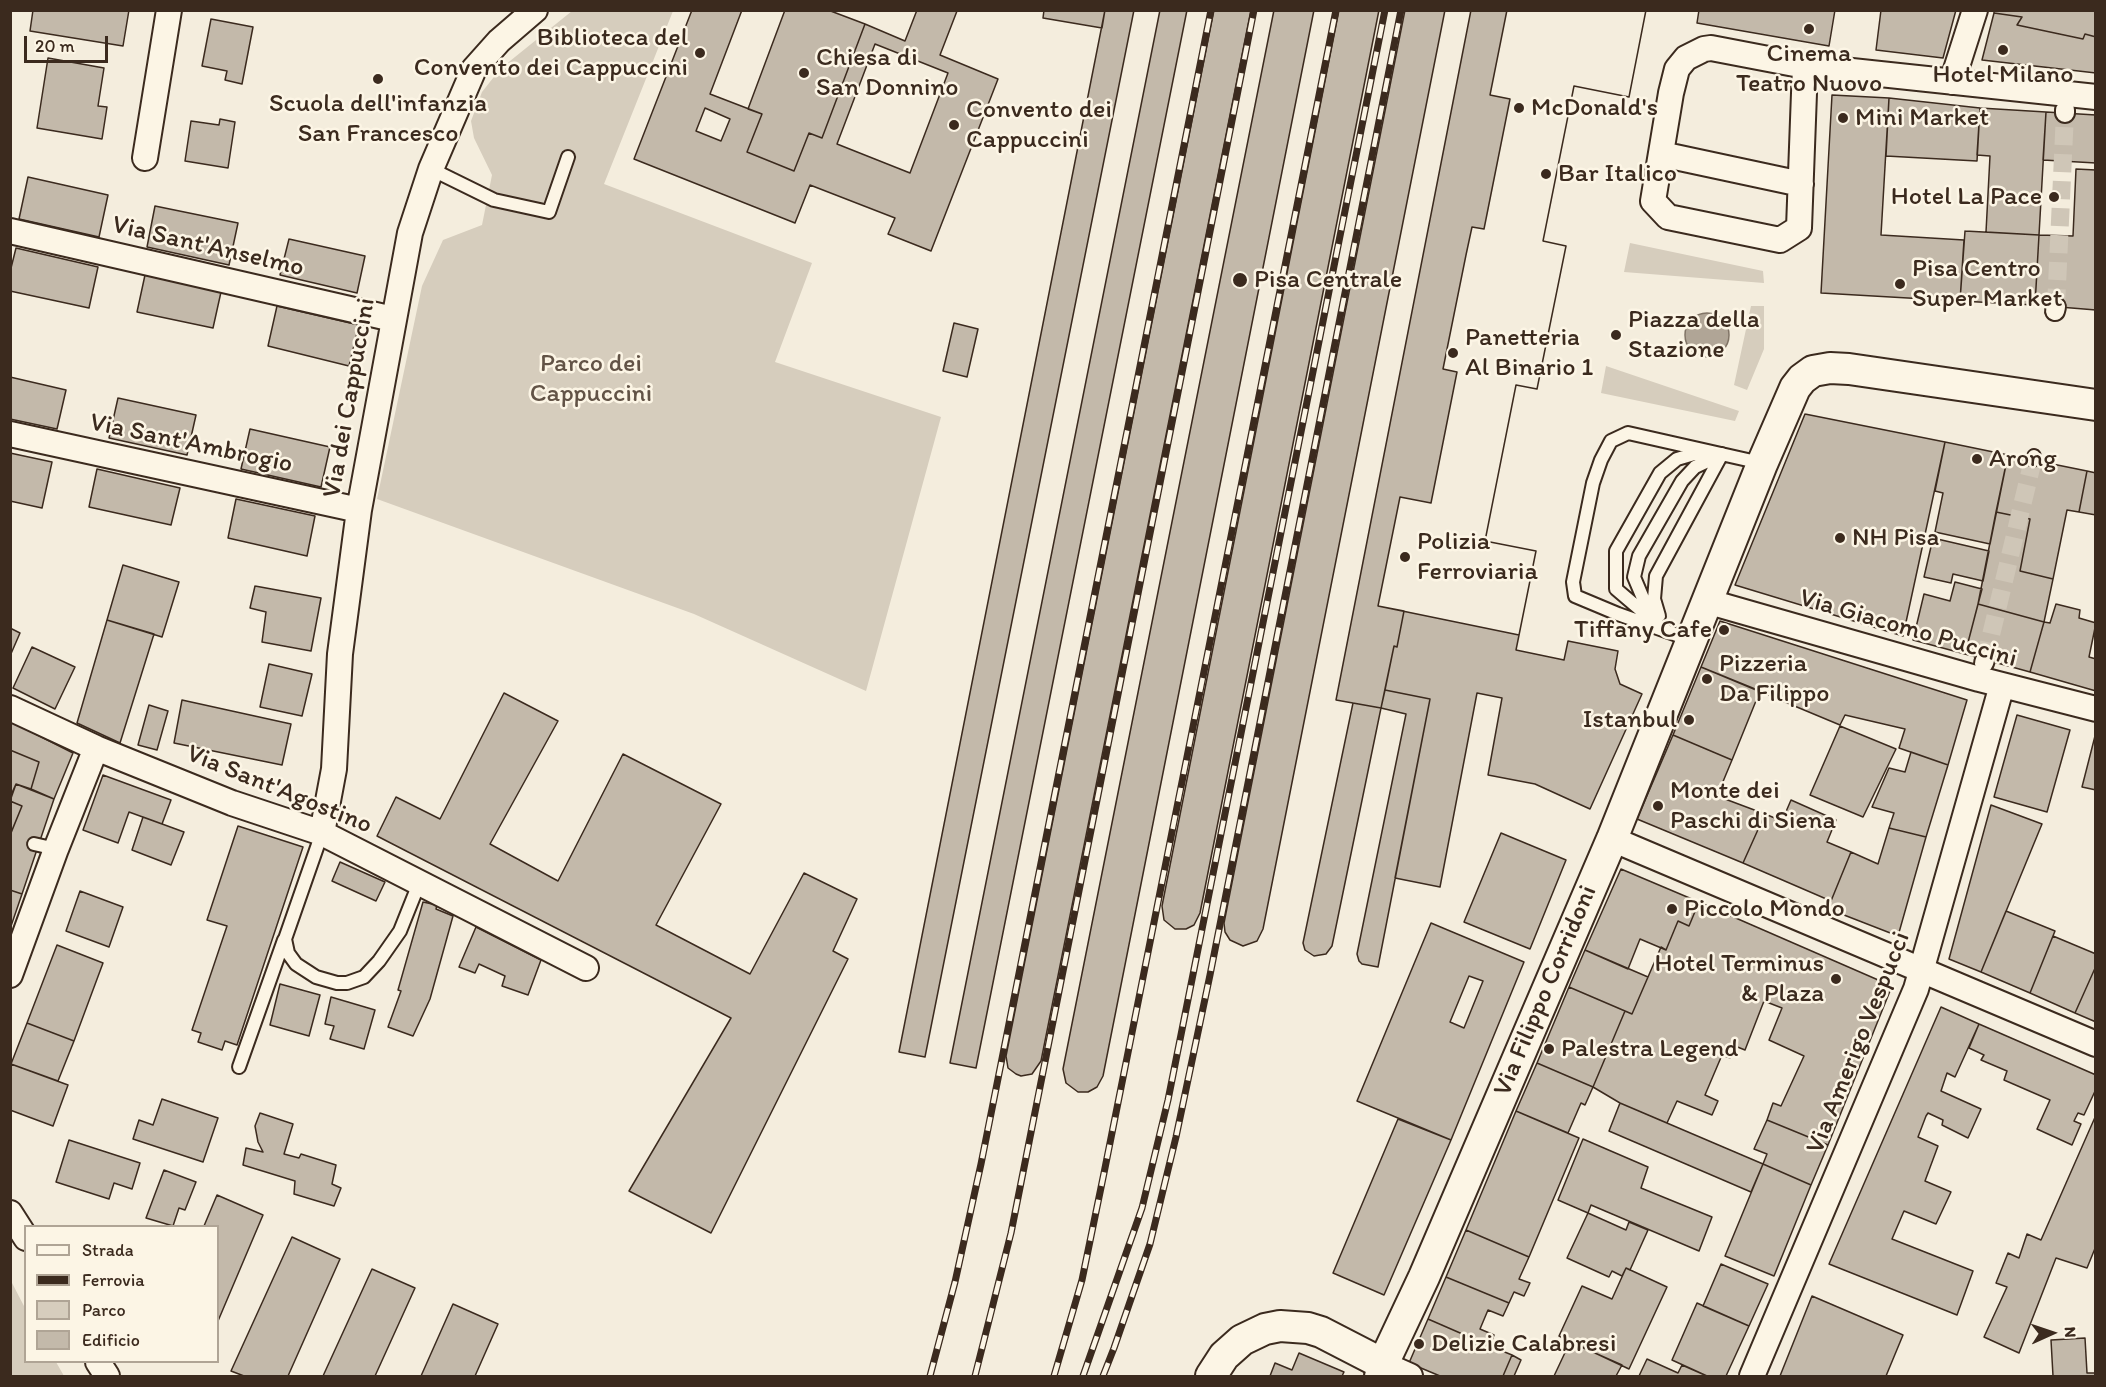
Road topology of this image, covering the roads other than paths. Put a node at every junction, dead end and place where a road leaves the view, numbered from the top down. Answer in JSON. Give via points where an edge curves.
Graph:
{"nodes":[{"id":1,"x":170,"y":10,"type":"edge"},
{"id":2,"x":535,"y":10,"type":"edge"},
{"id":3,"x":1974,"y":10,"type":"edge"},
{"id":4,"x":1805,"y":66,"type":"junction"},
{"id":5,"x":1952,"y":82,"type":"junction"},
{"id":6,"x":2096,"y":97,"type":"edge"},
{"id":7,"x":1661,"y":154,"type":"junction"},
{"id":8,"x":145,"y":158,"type":"dead end"},
{"id":9,"x":568,"y":158,"type":"dead end"},
{"id":10,"x":430,"y":169,"type":"junction"},
{"id":11,"x":1801,"y":184,"type":"junction"},
{"id":12,"x":10,"y":231,"type":"edge"},
{"id":13,"x":393,"y":319,"type":"junction"},
{"id":14,"x":2096,"y":405,"type":"edge"},
{"id":15,"x":10,"y":434,"type":"edge"},
{"id":16,"x":1722,"y":454,"type":"junction"},
{"id":17,"x":1762,"y":464,"type":"junction"},
{"id":18,"x":359,"y":510,"type":"junction"},
{"id":19,"x":1706,"y":601,"type":"junction"},
{"id":20,"x":1662,"y":629,"type":"junction"},
{"id":21,"x":1691,"y":640,"type":"junction"},
{"id":22,"x":2002,"y":686,"type":"junction"},
{"id":23,"x":10,"y":708,"type":"edge"},
{"id":24,"x":2096,"y":710,"type":"edge"},
{"id":25,"x":96,"y":748,"type":"junction"},
{"id":26,"x":322,"y":833,"type":"junction"},
{"id":27,"x":1612,"y":839,"type":"junction"},
{"id":28,"x":420,"y":881,"type":"junction"},
{"id":29,"x":285,"y":939,"type":"junction"},
{"id":30,"x":586,"y":968,"type":"dead end"},
{"id":31,"x":1923,"y":969,"type":"junction"},
{"id":32,"x":10,"y":975,"type":"edge"},
{"id":33,"x":2096,"y":1044,"type":"edge"},
{"id":34,"x":239,"y":1067,"type":"dead end"},
{"id":35,"x":10,"y":1213,"type":"edge"},
{"id":36,"x":24,"y":1235,"type":"edge"},
{"id":37,"x":99,"y":1363,"type":"edge"},
{"id":38,"x":1380,"y":1370,"type":"edge"},
{"id":39,"x":107,"y":1377,"type":"edge"},
{"id":40,"x":1211,"y":1377,"type":"edge"},
{"id":41,"x":1410,"y":1377,"type":"edge"},
{"id":42,"x":1752,"y":1377,"type":"edge"}],
"edges":[{"from":1,"to":8,"type":"street"},
{"from":2,"to":10,"type":"street","name":"Via dei Cappuccini","via":[[474,69]]},
{"from":3,"to":5,"type":"street"},
{"from":4,"to":5,"type":"street"},
{"from":4,"to":7,"type":"street","via":[[1711,48],[1694,53],[1677,69]]},
{"from":4,"to":11,"type":"street"},
{"from":5,"to":6,"type":"street"},
{"from":7,"to":11,"type":"street"},
{"from":7,"to":11,"type":"street","via":[[1653,201],[1668,218],[1780,240],[1799,228]]},
{"from":9,"to":10,"type":"lane","via":[[549,212],[494,200]]},
{"from":10,"to":13,"type":"street","name":"Via dei Cappuccini","via":[[410,233]]},
{"from":12,"to":13,"type":"street","name":"Via Sant'Anselmo"},
{"from":13,"to":18,"type":"street","name":"Via dei Cappuccini"},
{"from":14,"to":17,"type":"street","via":[[1849,369],[1822,369],[1813,371],[1795,388]]},
{"from":15,"to":18,"type":"street","name":"Via Sant'Ambrogio"},
{"from":16,"to":17,"type":"lane"},
{"from":16,"to":20,"type":"lane","via":[[1656,576],[1654,599]]},
{"from":16,"to":20,"type":"lane","via":[[1695,467],[1682,481],[1639,556],[1634,577]]},
{"from":16,"to":20,"type":"lane","via":[[1694,454],[1677,459],[1660,473],[1616,551],[1616,589]]},
{"from":16,"to":20,"type":"lane","via":[[1628,433],[1611,441],[1598,468],[1573,582],[1575,596]]},
{"from":17,"to":19,"type":"street"},
{"from":18,"to":26,"type":"street","name":"Via dei Cappuccini","via":[[340,654],[334,769]]},
{"from":19,"to":21,"type":"street","name":"Via Filippo Corridoni"},
{"from":19,"to":22,"type":"street","name":"Via Giacomo Puccini"},
{"from":20,"to":21,"type":"lane"},
{"from":21,"to":27,"type":"street","name":"Via Filippo Corridoni"},
{"from":22,"to":24,"type":"street","name":"Via Giacomo Puccini"},
{"from":22,"to":31,"type":"street","name":"Via Amerigo Vespucci"},
{"from":23,"to":25,"type":"street","name":"Via Sant'Agostino"},
{"from":25,"to":26,"type":"street","name":"Via Sant'Agostino","via":[[232,803]]},
{"from":25,"to":32,"type":"street","via":[[45,846]]},
{"from":26,"to":28,"type":"street","name":"Via Sant'Agostino"},
{"from":26,"to":29,"type":"lane"},
{"from":27,"to":31,"type":"street"},
{"from":27,"to":38,"type":"street","name":"Via Filippo Corridoni","via":[[1424,1277]]},
{"from":28,"to":29,"type":"lane","via":[[400,931],[379,961],[355,981],[337,983],[304,970],[288,953]]},
{"from":28,"to":30,"type":"street","name":"Via Sant'Agostino"},
{"from":29,"to":34,"type":"lane"},
{"from":31,"to":33,"type":"street"},
{"from":31,"to":42,"type":"street","name":"Via Amerigo Vespucci"},
{"from":35,"to":36,"type":"street"},
{"from":37,"to":39,"type":"street"},
{"from":38,"to":40,"type":"street","via":[[1335,1338],[1301,1327],[1280,1326],[1242,1340],[1224,1356]]},
{"from":38,"to":41,"type":"street"}]}
